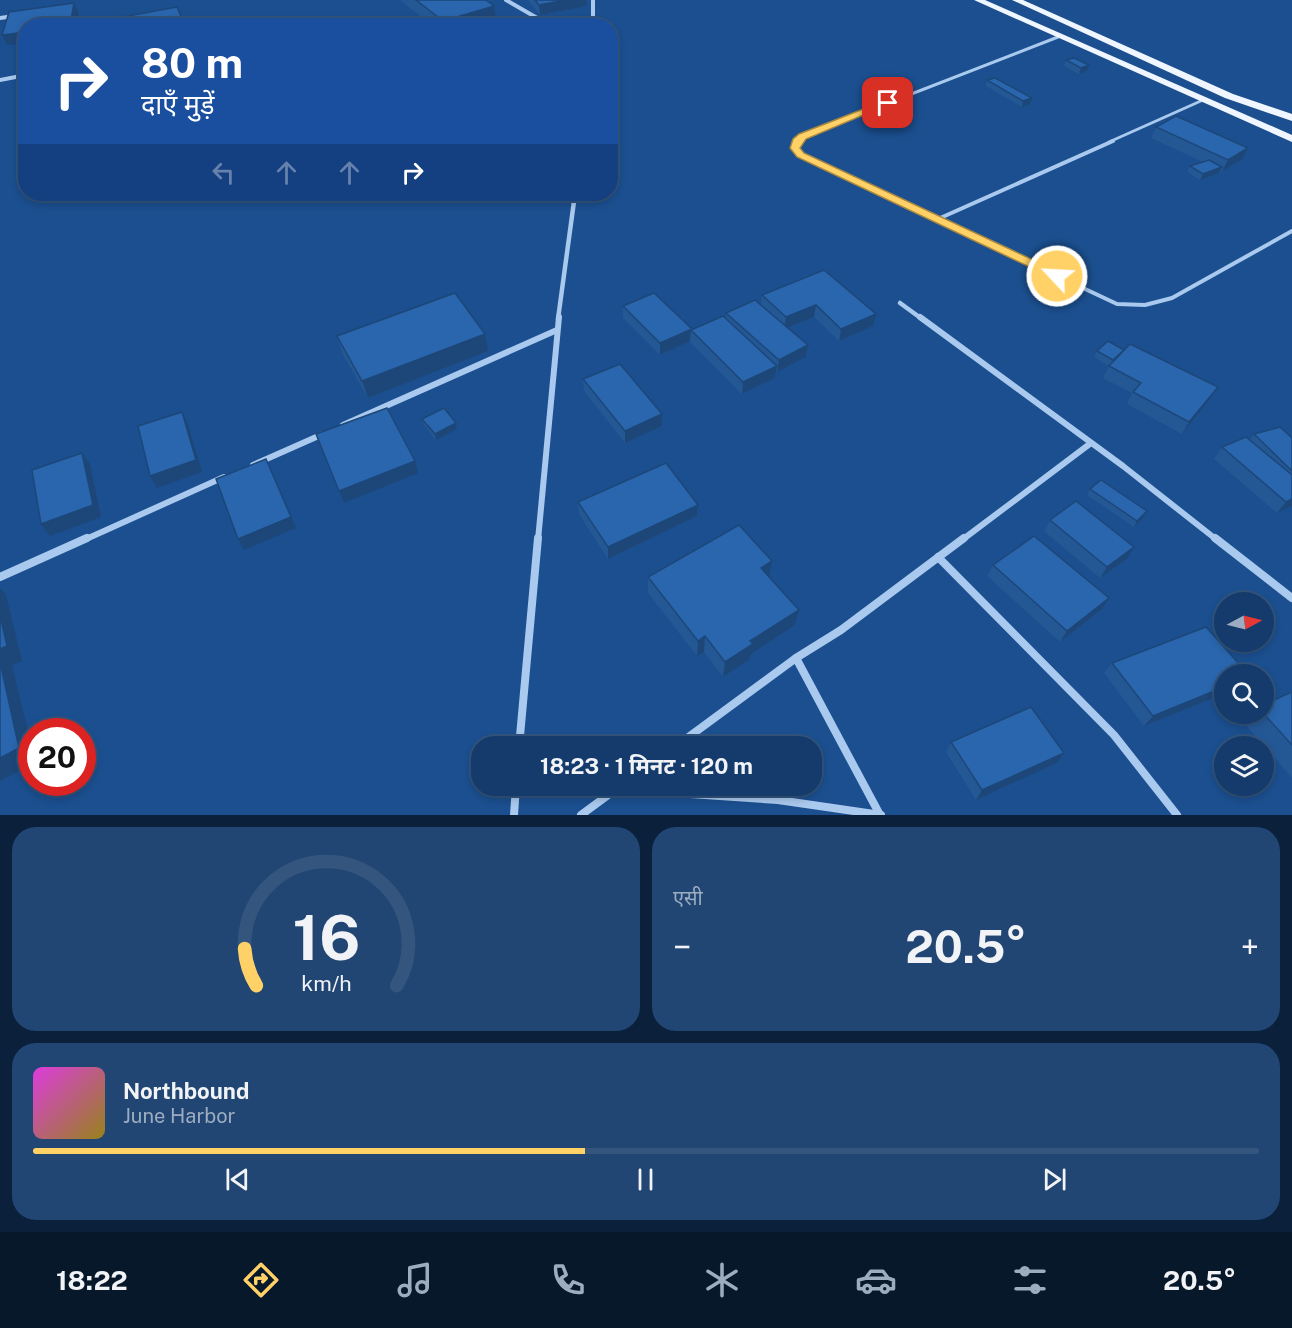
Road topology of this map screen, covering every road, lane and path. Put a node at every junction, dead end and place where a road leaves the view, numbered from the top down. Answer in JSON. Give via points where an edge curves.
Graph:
{"nodes":[{"id":1,"x":506,"y":0,"type":"edge"},
{"id":2,"x":593,"y":0,"type":"edge"},
{"id":3,"x":978,"y":0,"type":"edge"},
{"id":4,"x":1016,"y":0,"type":"edge"},
{"id":5,"x":1035,"y":0,"type":"edge"},
{"id":6,"x":22,"y":17,"type":"edge"},
{"id":7,"x":537,"y":18,"type":"edge"},
{"id":8,"x":593,"y":18,"type":"edge"},
{"id":9,"x":0,"y":20,"type":"edge"},
{"id":10,"x":1058,"y":37,"type":"junction"},
{"id":11,"x":18,"y":77,"type":"edge"},
{"id":12,"x":0,"y":80,"type":"edge"},
{"id":13,"x":1229,"y":96,"type":"junction"},
{"id":14,"x":1203,"y":100,"type":"junction"},
{"id":15,"x":1292,"y":117,"type":"edge"},
{"id":16,"x":1292,"y":137,"type":"edge"},
{"id":17,"x":574,"y":201,"type":"edge"},
{"id":18,"x":938,"y":219,"type":"junction"},
{"id":19,"x":1292,"y":231,"type":"edge"},
{"id":20,"x":900,"y":303,"type":"dead end"},
{"id":21,"x":557,"y":330,"type":"junction"},
{"id":22,"x":339,"y":427,"type":"edge"},
{"id":23,"x":328,"y":432,"type":"edge"},
{"id":24,"x":1091,"y":443,"type":"junction"},
{"id":25,"x":240,"y":470,"type":"edge"},
{"id":26,"x":229,"y":475,"type":"edge"},
{"id":27,"x":938,"y":557,"type":"junction"},
{"id":28,"x":0,"y":577,"type":"edge"},
{"id":29,"x":1292,"y":598,"type":"edge"},
{"id":30,"x":796,"y":658,"type":"junction"},
{"id":31,"x":520,"y":736,"type":"edge"},
{"id":32,"x":690,"y":736,"type":"edge"},
{"id":33,"x":515,"y":796,"type":"edge"},
{"id":34,"x":608,"y":796,"type":"edge"},
{"id":35,"x":725,"y":796,"type":"edge"},
{"id":36,"x":514,"y":815,"type":"edge"},
{"id":37,"x":581,"y":815,"type":"edge"},
{"id":38,"x":880,"y":815,"type":"edge"},
{"id":39,"x":1177,"y":815,"type":"edge"}],
"edges":[{"from":1,"to":7,"type":"street"},
{"from":2,"to":8,"type":"street"},
{"from":3,"to":10,"type":"main road"},
{"from":4,"to":13,"type":"main road"},
{"from":5,"to":15,"type":"main road"},
{"from":6,"to":9,"type":"street"},
{"from":10,"to":14,"type":"main road"},
{"from":10,"to":18,"type":"lane","via":[[797,141],[795,148],[800,155]]},
{"from":11,"to":12,"type":"street"},
{"from":13,"to":15,"type":"main road"},
{"from":13,"to":16,"type":"main road"},
{"from":14,"to":16,"type":"main road"},
{"from":14,"to":18,"type":"lane"},
{"from":17,"to":21,"type":"street"},
{"from":18,"to":19,"type":"lane","via":[[1117,304],[1134,307],[1154,306],[1173,298]]},
{"from":20,"to":24,"type":"street"},
{"from":21,"to":22,"type":"street"},
{"from":21,"to":31,"type":"street"},
{"from":23,"to":25,"type":"street"},
{"from":24,"to":27,"type":"street"},
{"from":24,"to":29,"type":"street"},
{"from":26,"to":28,"type":"street"},
{"from":27,"to":30,"type":"street","via":[[841,630]]},
{"from":27,"to":39,"type":"street","via":[[1114,735]]},
{"from":30,"to":32,"type":"street"},
{"from":30,"to":38,"type":"street"},
{"from":33,"to":36,"type":"street"},
{"from":34,"to":37,"type":"street"},
{"from":35,"to":38,"type":"street"}]}
